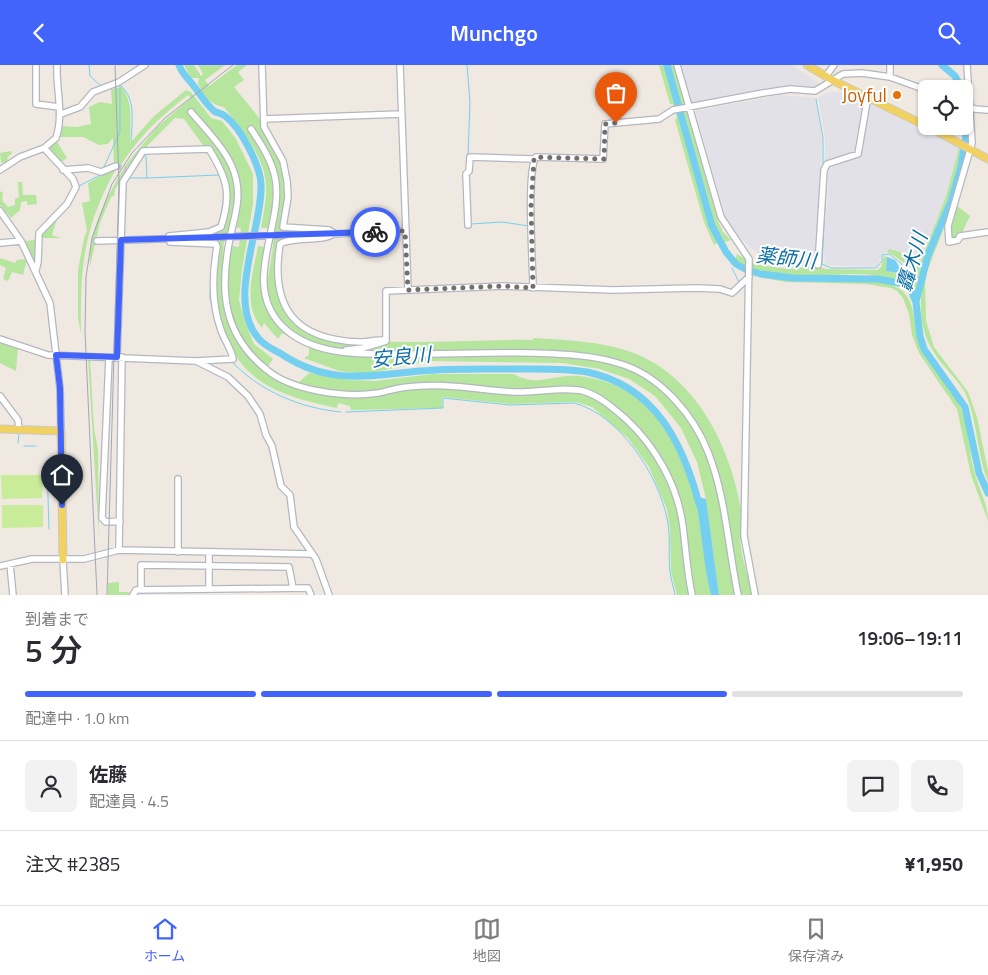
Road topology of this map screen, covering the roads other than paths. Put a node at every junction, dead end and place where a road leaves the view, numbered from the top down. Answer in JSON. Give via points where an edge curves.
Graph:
{"nodes":[{"id":1,"x":36,"y":65,"type":"edge"},
{"id":2,"x":57,"y":65,"type":"edge"},
{"id":3,"x":145,"y":65,"type":"edge"},
{"id":4,"x":262,"y":65,"type":"edge"},
{"id":5,"x":400,"y":65,"type":"edge"},
{"id":6,"x":677,"y":65,"type":"edge"},
{"id":7,"x":807,"y":65,"type":"edge"},
{"id":8,"x":834,"y":65,"type":"edge"},
{"id":9,"x":890,"y":65,"type":"edge"},
{"id":10,"x":967,"y":65,"type":"edge"},
{"id":11,"x":890,"y":77,"type":"junction"},
{"id":12,"x":830,"y":78,"type":"junction"},
{"id":13,"x":967,"y":80,"type":"edge"},
{"id":14,"x":918,"y":87,"type":"edge"},
{"id":15,"x":868,"y":96,"type":"junction"},
{"id":16,"x":689,"y":106,"type":"junction"},
{"id":17,"x":59,"y":107,"type":"junction"},
{"id":18,"x":973,"y":107,"type":"edge"},
{"id":19,"x":988,"y":110,"type":"edge"},
{"id":20,"x":191,"y":112,"type":"dead end"},
{"id":21,"x":61,"y":114,"type":"junction"},
{"id":22,"x":401,"y":114,"type":"junction"},
{"id":23,"x":264,"y":119,"type":"junction"},
{"id":24,"x":918,"y":121,"type":"edge"},
{"id":25,"x":252,"y":129,"type":"dead end"},
{"id":26,"x":946,"y":135,"type":"edge"},
{"id":27,"x":971,"y":135,"type":"edge"},
{"id":28,"x":44,"y":148,"type":"junction"},
{"id":29,"x":970,"y":148,"type":"junction"},
{"id":30,"x":534,"y":159,"type":"junction"},
{"id":31,"x":988,"y":159,"type":"edge"},
{"id":32,"x":116,"y":166,"type":"tunnel mouth"},
{"id":33,"x":0,"y":170,"type":"edge"},
{"id":34,"x":63,"y":170,"type":"junction"},
{"id":35,"x":0,"y":211,"type":"edge"},
{"id":36,"x":468,"y":225,"type":"dead end"},
{"id":37,"x":405,"y":231,"type":"junction"},
{"id":38,"x":334,"y":233,"type":"junction"},
{"id":39,"x":988,"y":233,"type":"edge"},
{"id":40,"x":268,"y":236,"type":"junction"},
{"id":41,"x":232,"y":237,"type":"junction"},
{"id":42,"x":168,"y":239,"type":"junction"},
{"id":43,"x":121,"y":240,"type":"junction"},
{"id":44,"x":21,"y":241,"type":"junction"},
{"id":45,"x":97,"y":241,"type":"dead end"},
{"id":46,"x":0,"y":243,"type":"edge"},
{"id":47,"x":818,"y":265,"type":"dead end"},
{"id":48,"x":36,"y":270,"type":"junction"},
{"id":49,"x":749,"y":276,"type":"junction"},
{"id":50,"x":533,"y":286,"type":"junction"},
{"id":51,"x":408,"y":290,"type":"junction"},
{"id":52,"x":0,"y":339,"type":"edge"},
{"id":53,"x":388,"y":339,"type":"junction"},
{"id":54,"x":336,"y":351,"type":"junction"},
{"id":55,"x":56,"y":355,"type":"junction"},
{"id":56,"x":119,"y":357,"type":"junction"},
{"id":57,"x":109,"y":358,"type":"junction"},
{"id":58,"x":196,"y":361,"type":"junction"},
{"id":59,"x":0,"y":396,"type":"edge"},
{"id":60,"x":0,"y":429,"type":"edge"},
{"id":61,"x":19,"y":430,"type":"junction"},
{"id":62,"x":61,"y":431,"type":"junction"},
{"id":63,"x":178,"y":479,"type":"dead end"},
{"id":64,"x":120,"y":521,"type":"junction"},
{"id":65,"x":119,"y":550,"type":"junction"},
{"id":66,"x":178,"y":552,"type":"junction"},
{"id":67,"x":209,"y":552,"type":"junction"},
{"id":68,"x":311,"y":553,"type":"junction"},
{"id":69,"x":63,"y":559,"type":"junction"},
{"id":70,"x":10,"y":564,"type":"junction"},
{"id":71,"x":0,"y":566,"type":"edge"},
{"id":72,"x":209,"y":566,"type":"junction"},
{"id":73,"x":293,"y":588,"type":"junction"},
{"id":74,"x":209,"y":589,"type":"junction"},
{"id":75,"x":141,"y":590,"type":"junction"},
{"id":76,"x":231,"y":592,"type":"edge"},
{"id":77,"x":14,"y":595,"type":"edge"},
{"id":78,"x":65,"y":595,"type":"edge"},
{"id":79,"x":132,"y":595,"type":"edge"},
{"id":80,"x":311,"y":595,"type":"edge"},
{"id":81,"x":328,"y":595,"type":"edge"},
{"id":82,"x":692,"y":595,"type":"edge"},
{"id":83,"x":738,"y":595,"type":"edge"},
{"id":84,"x":755,"y":595,"type":"edge"}],
"edges":[{"from":1,"to":17,"type":"street","via":[[36,104]]},
{"from":2,"to":17,"type":"street"},
{"from":3,"to":21,"type":"street","via":[[119,82],[93,92],[80,107]]},
{"from":4,"to":23,"type":"street"},
{"from":5,"to":22,"type":"street"},
{"from":6,"to":16,"type":"street"},
{"from":7,"to":12,"type":"main road"},
{"from":8,"to":12,"type":"street"},
{"from":9,"to":11,"type":"street"},
{"from":10,"to":13,"type":"street"},
{"from":11,"to":12,"type":"street","via":[[862,73]]},
{"from":11,"to":14,"type":"street"},
{"from":12,"to":15,"type":"main road"},
{"from":12,"to":16,"type":"street","via":[[816,91],[790,89]]},
{"from":15,"to":24,"type":"main road"},
{"from":15,"to":47,"type":"street","via":[[858,154],[824,168]]},
{"from":16,"to":30,"type":"street","via":[[673,110],[659,119],[605,124],[604,159]]},
{"from":16,"to":49,"type":"street","via":[[721,217],[749,259]]},
{"from":17,"to":21,"type":"street"},
{"from":18,"to":19,"type":"street"},
{"from":20,"to":41,"type":"street","via":[[223,152],[236,178],[237,206]]},
{"from":21,"to":28,"type":"street","via":[[56,138]]},
{"from":22,"to":23,"type":"street"},
{"from":22,"to":37,"type":"street"},
{"from":23,"to":38,"type":"street","via":[[264,127],[283,161],[288,181],[283,227]]},
{"from":25,"to":40,"type":"street","via":[[266,151],[276,178]]},
{"from":26,"to":29,"type":"main road"},
{"from":27,"to":29,"type":"street"},
{"from":28,"to":33,"type":"street","via":[[20,157]]},
{"from":28,"to":34,"type":"street"},
{"from":29,"to":31,"type":"main road"},
{"from":29,"to":39,"type":"street","via":[[948,226],[949,242],[958,240],[960,236]]},
{"from":30,"to":36,"type":"street","via":[[472,156],[468,172]]},
{"from":30,"to":50,"type":"street","via":[[531,206]]},
{"from":32,"to":34,"type":"street","via":[[101,171],[88,168]]},
{"from":34,"to":48,"type":"street","via":[[76,187],[67,204],[39,233]]},
{"from":35,"to":44,"type":"street"},
{"from":37,"to":38,"type":"street"},
{"from":37,"to":51,"type":"street"},
{"from":38,"to":40,"type":"street"},
{"from":38,"to":53,"type":"street","via":[[329,237],[280,244],[276,281],[282,302],[301,326],[320,335],[360,342]]},
{"from":40,"to":41,"type":"street"},
{"from":40,"to":54,"type":"street","via":[[264,282],[273,314],[297,338]]},
{"from":41,"to":42,"type":"street"},
{"from":41,"to":82,"type":"street","via":[[224,284],[231,325],[239,341],[256,361],[290,384],[315,390],[368,394],[435,385],[517,392],[578,390],[598,397],[614,409],[648,444],[668,475],[681,511]]},
{"from":42,"to":43,"type":"street"},
{"from":42,"to":43,"type":"street","via":[[169,235],[209,232],[221,227],[227,185],[209,149],[143,151],[123,182]]},
{"from":42,"to":58,"type":"street","via":[[170,243],[216,244],[217,247],[214,299],[222,332],[234,358]]},
{"from":43,"to":45,"type":"street"},
{"from":43,"to":56,"type":"street"},
{"from":44,"to":46,"type":"street"},
{"from":44,"to":48,"type":"street"},
{"from":48,"to":55,"type":"street","via":[[51,307]]},
{"from":49,"to":50,"type":"street","via":[[732,293],[696,288],[613,290]]},
{"from":49,"to":84,"type":"street","via":[[744,536]]},
{"from":50,"to":51,"type":"street"},
{"from":51,"to":53,"type":"street","via":[[386,291]]},
{"from":52,"to":55,"type":"street","via":[[36,352]]},
{"from":53,"to":54,"type":"street","via":[[363,348]]},
{"from":54,"to":83,"type":"street","via":[[392,355],[563,354],[606,360],[638,371],[682,409],[705,444],[724,510]]},
{"from":55,"to":57,"type":"street"},
{"from":55,"to":62,"type":"street"},
{"from":56,"to":57,"type":"street"},
{"from":56,"to":58,"type":"street"},
{"from":56,"to":64,"type":"street"},
{"from":57,"to":64,"type":"street","via":[[102,518],[106,522]]},
{"from":58,"to":68,"type":"street","via":[[228,377],[254,403],[264,422],[281,486],[290,495],[294,527]]},
{"from":59,"to":61,"type":"street","via":[[18,420]]},
{"from":60,"to":61,"type":"main road"},
{"from":61,"to":62,"type":"main road"},
{"from":62,"to":69,"type":"main road"},
{"from":63,"to":66,"type":"street"},
{"from":64,"to":65,"type":"street"},
{"from":65,"to":66,"type":"street"},
{"from":65,"to":69,"type":"street","via":[[84,559]]},
{"from":66,"to":67,"type":"street"},
{"from":67,"to":68,"type":"street"},
{"from":67,"to":72,"type":"street"},
{"from":68,"to":81,"type":"street"},
{"from":69,"to":70,"type":"street","via":[[32,559]]},
{"from":69,"to":78,"type":"street"},
{"from":70,"to":71,"type":"street"},
{"from":70,"to":77,"type":"street"},
{"from":72,"to":73,"type":"street","via":[[289,567]]},
{"from":72,"to":74,"type":"street"},
{"from":72,"to":75,"type":"street","via":[[142,565]]},
{"from":73,"to":76,"type":"street"},
{"from":73,"to":80,"type":"street","via":[[308,588]]},
{"from":74,"to":75,"type":"street"},
{"from":74,"to":76,"type":"street"},
{"from":75,"to":79,"type":"street","via":[[134,591]]}]}
